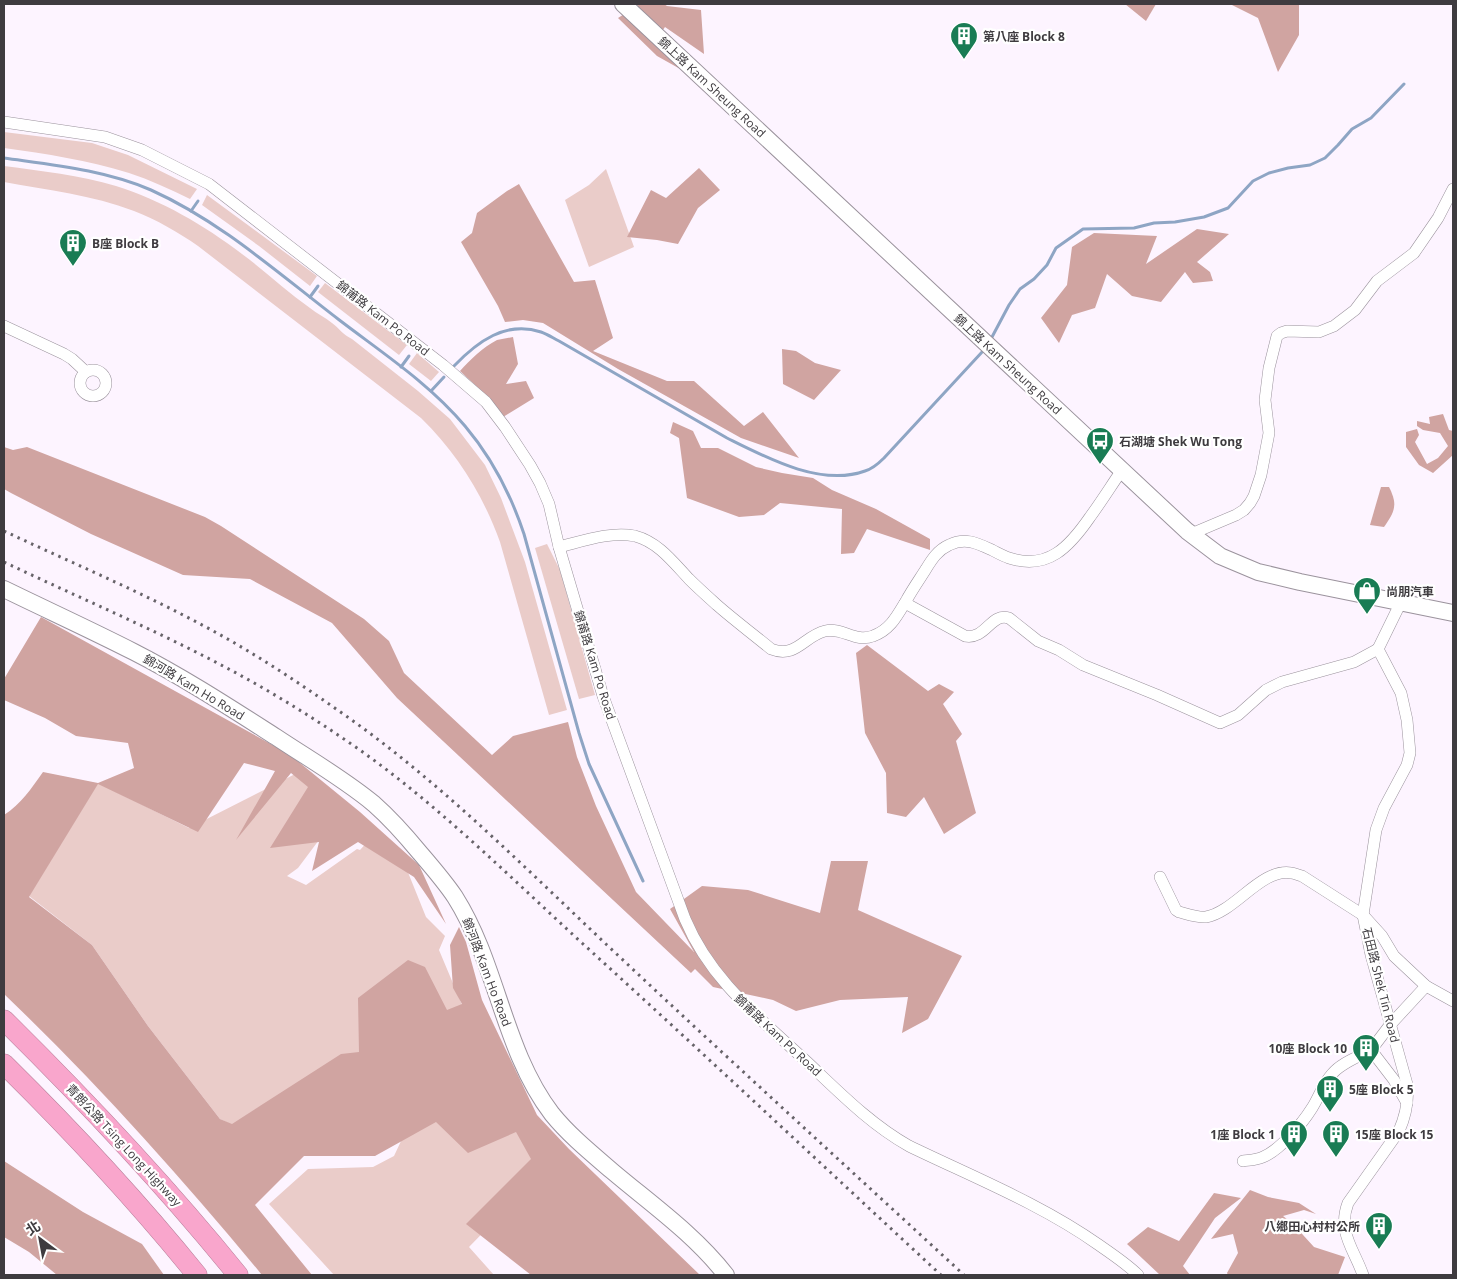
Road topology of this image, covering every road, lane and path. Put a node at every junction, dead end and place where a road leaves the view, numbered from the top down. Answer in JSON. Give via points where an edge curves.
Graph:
{"nodes":[{"id":1,"x":623,"y":4,"type":"edge"},
{"id":2,"x":4,"y":122,"type":"edge"},
{"id":3,"x":1453,"y":189,"type":"edge"},
{"id":4,"x":4,"y":326,"type":"edge"},
{"id":5,"x":86,"y":372,"type":"dead end"},
{"id":6,"x":1122,"y":470,"type":"junction"},
{"id":7,"x":1191,"y":534,"type":"junction"},
{"id":8,"x":559,"y":547,"type":"junction"},
{"id":9,"x":4,"y":589,"type":"edge"},
{"id":10,"x":1401,"y":602,"type":"junction"},
{"id":11,"x":905,"y":603,"type":"junction"},
{"id":12,"x":1453,"y":612,"type":"edge"},
{"id":13,"x":1378,"y":649,"type":"junction"},
{"id":14,"x":1160,"y":876,"type":"dead end"},
{"id":15,"x":1364,"y":915,"type":"junction"},
{"id":16,"x":1426,"y":986,"type":"junction"},
{"id":17,"x":1453,"y":1001,"type":"edge"},
{"id":18,"x":4,"y":1020,"type":"edge"},
{"id":19,"x":1390,"y":1025,"type":"junction"},
{"id":20,"x":1371,"y":1050,"type":"junction"},
{"id":21,"x":4,"y":1064,"type":"edge"},
{"id":22,"x":1408,"y":1105,"type":"junction"},
{"id":23,"x":1244,"y":1160,"type":"dead end"},
{"id":24,"x":197,"y":1275,"type":"edge"},
{"id":25,"x":238,"y":1275,"type":"edge"},
{"id":26,"x":726,"y":1275,"type":"edge"},
{"id":27,"x":1138,"y":1275,"type":"edge"},
{"id":28,"x":1363,"y":1275,"type":"edge"}],
"edges":[{"from":1,"to":6,"type":"main road","name":"錦上路 Kam Sheung Road"},
{"from":2,"to":8,"type":"street","name":"錦莆路 Kam Po Road","via":[[105,137],[142,150],[210,184],[486,402],[506,427],[540,483],[549,504]]},
{"from":3,"to":7,"type":"street","via":[[1414,253],[1377,280],[1355,310],[1334,326],[1319,332],[1287,331],[1277,336],[1265,400],[1269,433],[1254,496],[1236,515]]},
{"from":4,"to":5,"type":"street","via":[[64,354]]},
{"from":6,"to":7,"type":"main road","name":"錦上路 Kam Sheung Road"},
{"from":6,"to":11,"type":"street","via":[[1079,533],[1058,553],[1028,561],[1009,558],[973,541],[948,545],[935,554]]},
{"from":7,"to":10,"type":"main road","name":"錦上路 Kam Sheung Road","via":[[1220,556],[1258,572]]},
{"from":8,"to":11,"type":"street","via":[[607,536],[641,538],[664,552],[718,606],[777,651],[791,650],[825,631],[841,631],[859,638],[874,636],[898,617]]},
{"from":8,"to":27,"type":"street","name":"錦莆路 Kam Po Road","via":[[616,732],[688,926],[713,970],[736,996],[882,1128],[909,1146],[1051,1214]]},
{"from":9,"to":26,"type":"main road","name":"錦河路 Kam Ho Road","via":[[175,674],[361,794],[387,816],[440,877],[463,910],[485,958],[521,1061],[552,1113],[591,1153],[688,1234]]},
{"from":10,"to":12,"type":"main road","name":"錦上路 Kam Sheung Road"},
{"from":10,"to":13,"type":"street"},
{"from":11,"to":13,"type":"street","via":[[970,637],[980,634],[1000,618],[1009,618],[1038,641],[1083,665],[1220,723],[1238,715],[1266,690],[1282,682],[1354,662]]},
{"from":13,"to":15,"type":"street","name":"石田路 Shek Tin Road","via":[[1401,694],[1410,753],[1376,830]]},
{"from":14,"to":15,"type":"street","via":[[1176,910],[1205,917],[1231,905],[1270,877],[1284,873],[1302,876]]},
{"from":15,"to":16,"type":"street","via":[[1394,956]]},
{"from":15,"to":19,"type":"street","name":"石田路 Shek Tin Road","via":[[1371,956]]},
{"from":16,"to":17,"type":"street"},
{"from":16,"to":19,"type":"street"},
{"from":18,"to":25,"type":"highway","name":"青朗公路 Tsing Long Highway","via":[[116,1135]]},
{"from":19,"to":20,"type":"street"},
{"from":19,"to":22,"type":"street","name":"石田路 Shek Tin Road","via":[[1407,1084]]},
{"from":20,"to":22,"type":"street"},
{"from":20,"to":23,"type":"street","via":[[1332,1074],[1311,1109],[1276,1150],[1262,1158]]},
{"from":21,"to":24,"type":"highway","via":[[93,1156]]},
{"from":22,"to":28,"type":"street","name":"石田路 Shek Tin Road","via":[[1399,1131],[1344,1212],[1345,1232]]}]}
